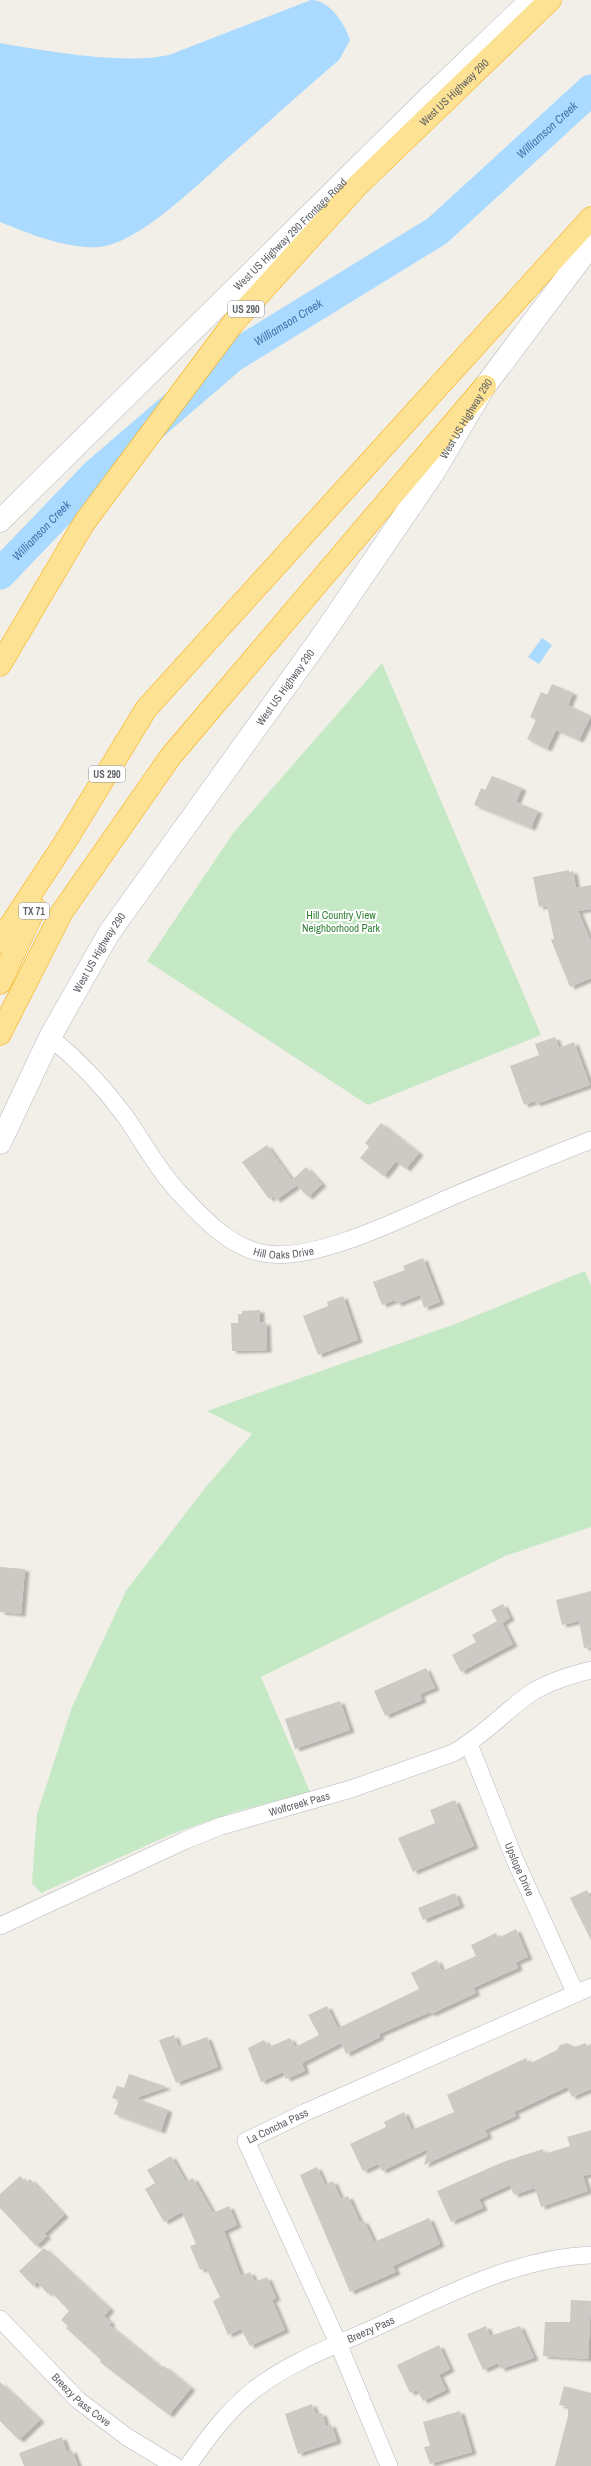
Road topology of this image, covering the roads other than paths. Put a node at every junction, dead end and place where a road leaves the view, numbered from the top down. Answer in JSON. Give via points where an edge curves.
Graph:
{"nodes":[{"id":1,"x":531,"y":0,"type":"edge"},
{"id":2,"x":550,"y":0,"type":"edge"},
{"id":3,"x":591,"y":218,"type":"edge"},
{"id":4,"x":591,"y":245,"type":"edge"},
{"id":5,"x":485,"y":386,"type":"junction"},
{"id":6,"x":0,"y":521,"type":"edge"},
{"id":7,"x":0,"y":665,"type":"edge"},
{"id":8,"x":67,"y":839,"type":"junction"},
{"id":9,"x":0,"y":941,"type":"edge"},
{"id":10,"x":0,"y":984,"type":"edge"},
{"id":11,"x":0,"y":1034,"type":"edge"},
{"id":12,"x":50,"y":1037,"type":"junction"},
{"id":13,"x":591,"y":1140,"type":"edge"},
{"id":14,"x":0,"y":1143,"type":"edge"},
{"id":15,"x":591,"y":1670,"type":"edge"},
{"id":16,"x":469,"y":1744,"type":"junction"},
{"id":17,"x":0,"y":1926,"type":"edge"},
{"id":18,"x":583,"y":1990,"type":"edge"},
{"id":19,"x":591,"y":2255,"type":"edge"},
{"id":20,"x":0,"y":2319,"type":"edge"},
{"id":21,"x":338,"y":2343,"type":"junction"},
{"id":22,"x":175,"y":2466,"type":"edge"},
{"id":23,"x":188,"y":2466,"type":"edge"},
{"id":24,"x":389,"y":2466,"type":"edge"}],
"edges":[{"from":1,"to":6,"type":"main road","name":"West US Highway 290 Frontage Road"},
{"from":2,"to":7,"type":"highway","name":"West US Highway 290","number":"US 290","via":[[357,186],[234,322],[84,523]]},
{"from":3,"to":8,"type":"highway","number":"US 290","via":[[146,709]]},
{"from":4,"to":5,"type":"main road","name":"West US Highway 290"},
{"from":5,"to":11,"type":"highway","via":[[171,756],[62,912]]},
{"from":5,"to":12,"type":"main road","name":"West US Highway 290","via":[[434,472],[322,636],[109,933]]},
{"from":8,"to":9,"type":"highway","number":"US 290"},
{"from":8,"to":10,"type":"highway","number":"TX 71"},
{"from":12,"to":13,"type":"street","name":"Hill Oaks Drive","via":[[88,1070],[105,1090],[174,1187],[192,1206],[227,1237],[248,1249],[263,1253],[306,1252],[342,1241]]},
{"from":12,"to":14,"type":"main road","name":"West US Highway 290"},
{"from":15,"to":16,"type":"street","name":"Wolfcreek Pass","via":[[571,1675],[532,1692]]},
{"from":16,"to":17,"type":"street","name":"Wolfcreek Pass","via":[[453,1753],[351,1789],[200,1834]]},
{"from":16,"to":18,"type":"street","name":"Upslope Drive","via":[[515,1860]]},
{"from":18,"to":21,"type":"street","name":"La Concha Pass","via":[[246,2141]]},
{"from":19,"to":21,"type":"street","name":"Breezy Pass","via":[[550,2258],[484,2279]]},
{"from":20,"to":22,"type":"street","name":"Breezy Pass Cove","via":[[78,2400],[127,2437]]},
{"from":21,"to":23,"type":"street","name":"Breezy Pass","via":[[280,2372],[256,2388],[215,2426]]},
{"from":21,"to":24,"type":"street","name":"La Concha Pass"}]}
